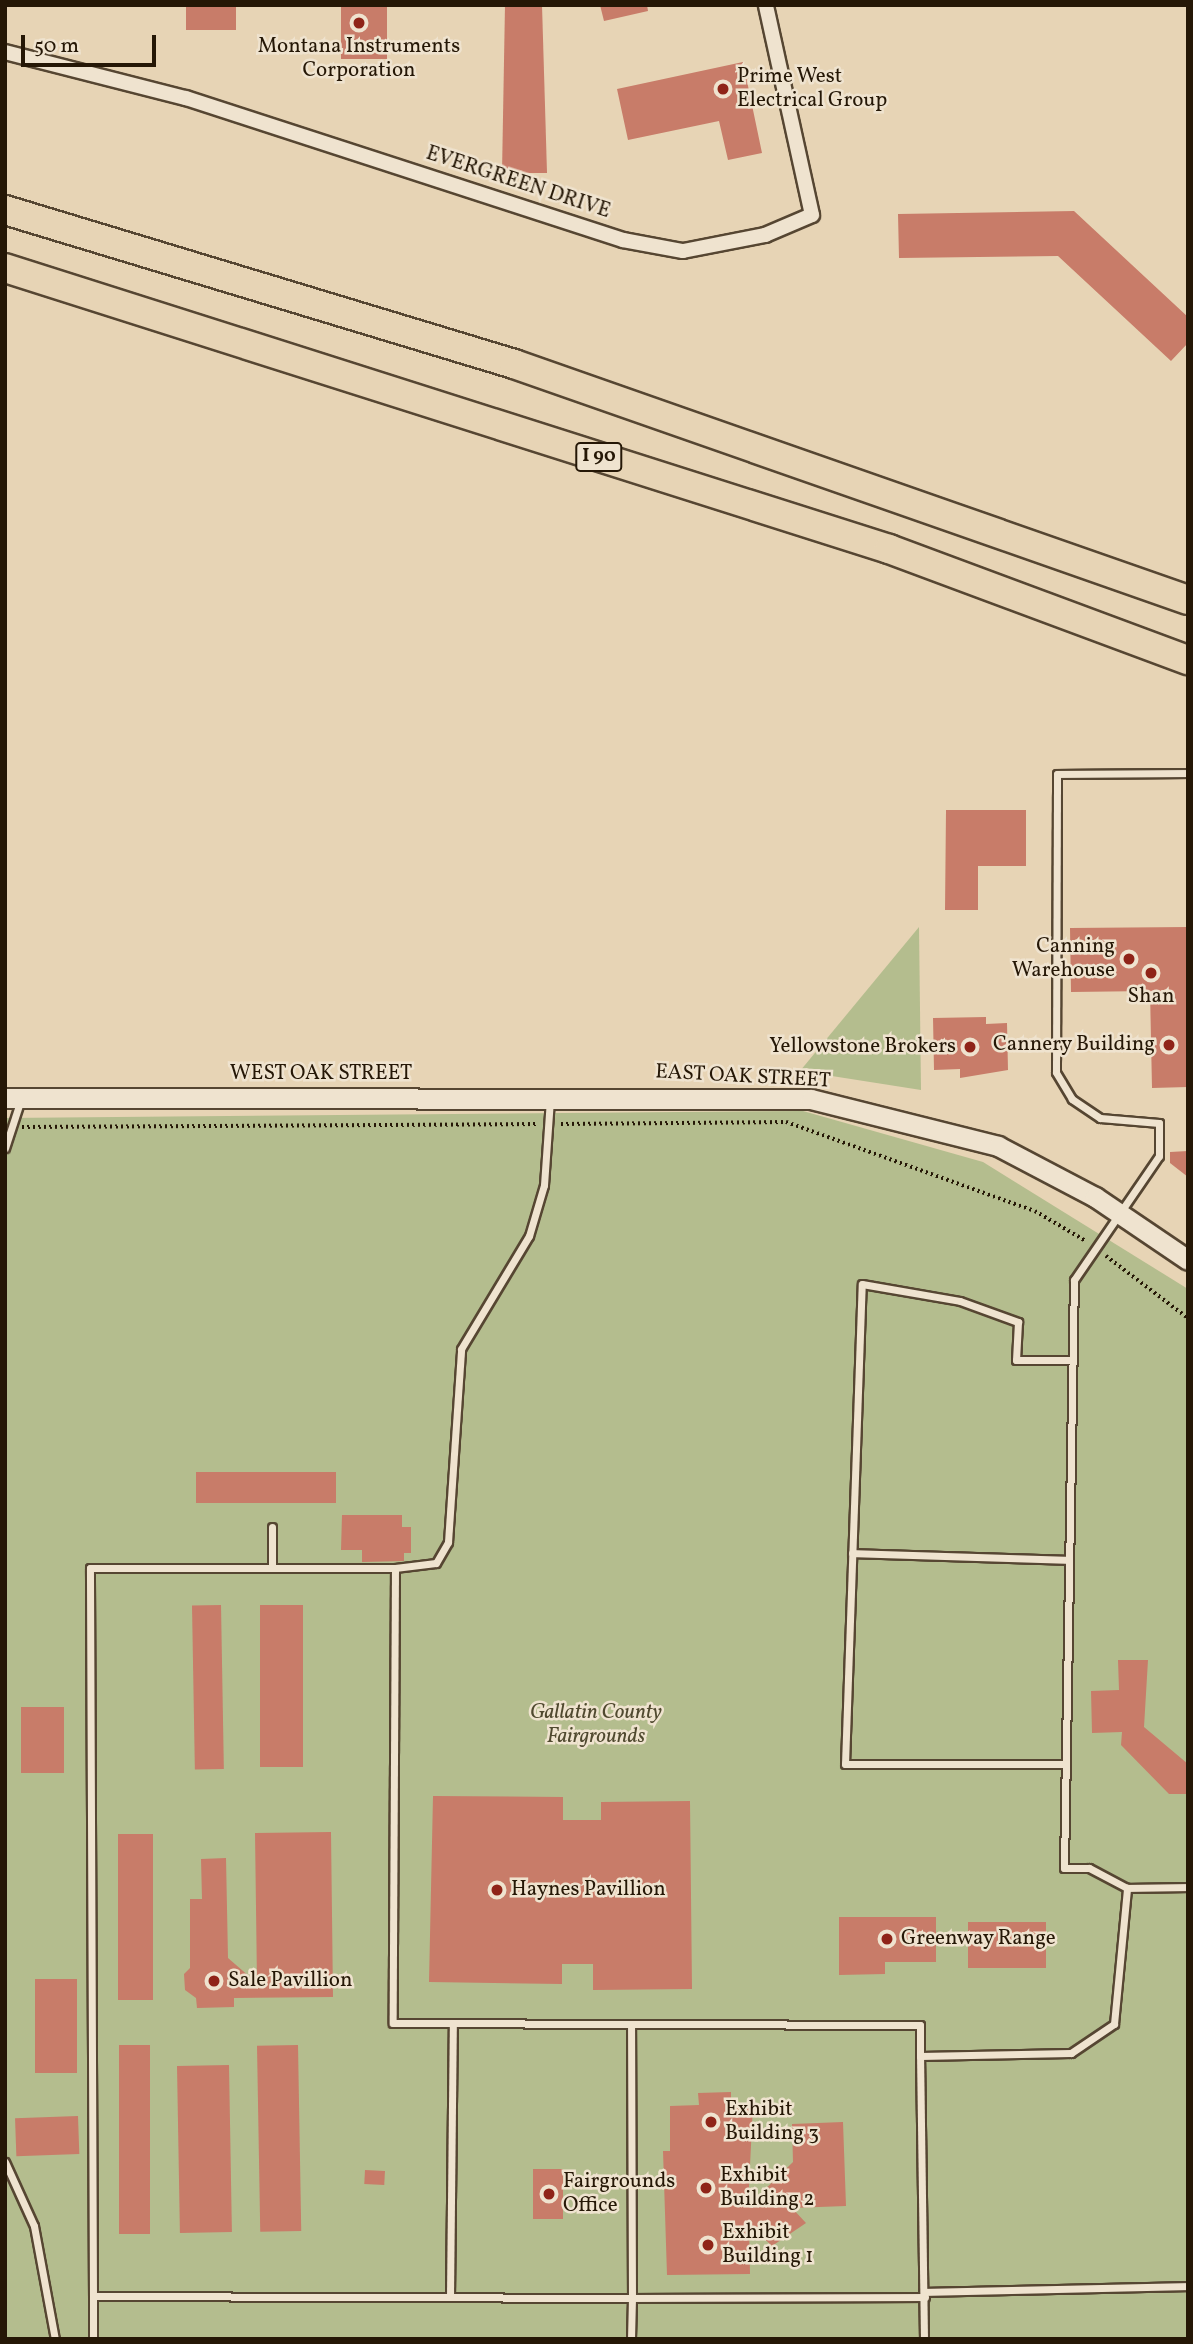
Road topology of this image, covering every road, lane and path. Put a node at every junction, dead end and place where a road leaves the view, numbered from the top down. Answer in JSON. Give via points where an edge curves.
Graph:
{"nodes":[{"id":1,"x":766,"y":5,"type":"edge"},
{"id":2,"x":5,"y":52,"type":"edge"},
{"id":3,"x":5,"y":210,"type":"edge"},
{"id":4,"x":5,"y":268,"type":"edge"},
{"id":5,"x":1188,"y":600,"type":"edge"},
{"id":6,"x":1188,"y":660,"type":"edge"},
{"id":7,"x":1188,"y":773,"type":"edge"},
{"id":8,"x":636,"y":1095,"type":"joint"},
{"id":9,"x":550,"y":1096,"type":"junction"},
{"id":10,"x":13,"y":1098,"type":"edge"},
{"id":11,"x":548,"y":1124,"type":"junction"},
{"id":12,"x":12,"y":1128,"type":"junction"},
{"id":13,"x":5,"y":1148,"type":"edge"},
{"id":14,"x":1120,"y":1214,"type":"junction"},
{"id":15,"x":1097,"y":1247,"type":"junction"},
{"id":16,"x":1188,"y":1260,"type":"edge"},
{"id":17,"x":1188,"y":1318,"type":"edge"},
{"id":18,"x":1072,"y":1360,"type":"junction"},
{"id":19,"x":272,"y":1527,"type":"dead end"},
{"id":20,"x":852,"y":1553,"type":"junction"},
{"id":21,"x":1069,"y":1560,"type":"junction"},
{"id":22,"x":272,"y":1567,"type":"junction"},
{"id":23,"x":395,"y":1568,"type":"junction"},
{"id":24,"x":1066,"y":1764,"type":"junction"},
{"id":25,"x":1188,"y":1886,"type":"edge"},
{"id":26,"x":1128,"y":1888,"type":"junction"},
{"id":27,"x":453,"y":2023,"type":"junction"},
{"id":28,"x":631,"y":2024,"type":"junction"},
{"id":29,"x":920,"y":2056,"type":"junction"},
{"id":30,"x":5,"y":2162,"type":"edge"},
{"id":31,"x":1188,"y":2286,"type":"edge"},
{"id":32,"x":925,"y":2294,"type":"junction"},
{"id":33,"x":93,"y":2296,"type":"junction"},
{"id":34,"x":450,"y":2297,"type":"junction"},
{"id":35,"x":632,"y":2298,"type":"junction"},
{"id":36,"x":55,"y":2339,"type":"edge"},
{"id":37,"x":93,"y":2339,"type":"edge"},
{"id":38,"x":631,"y":2339,"type":"edge"},
{"id":39,"x":924,"y":2339,"type":"edge"}],
"edges":[{"from":1,"to":2,"type":"street","name":"EVERGREEN DRIVE","via":[[812,215],[753,238],[683,251],[623,240],[186,98]]},
{"from":3,"to":5,"type":"highway","via":[[514,364]]},
{"from":4,"to":6,"type":"highway","number":"I 90","via":[[889,549]]},
{"from":7,"to":14,"type":"lane","via":[[1057,774],[1056,1072],[1072,1100],[1100,1118],[1159,1123],[1159,1156]]},
{"from":8,"to":9,"type":"street","name":"WEST OAK STREET"},
{"from":8,"to":14,"type":"street","name":"EAST OAK STREET","via":[[811,1099],[872,1110],[998,1146]]},
{"from":9,"to":10,"type":"street","name":"WEST OAK STREET"},
{"from":9,"to":11,"type":"lane"},
{"from":10,"to":12,"type":"lane"},
{"from":11,"to":12,"type":"path"},
{"from":11,"to":15,"type":"path","via":[[786,1122],[1035,1211]]},
{"from":11,"to":23,"type":"lane","via":[[544,1185],[529,1236],[461,1349],[448,1542],[436,1563]]},
{"from":12,"to":13,"type":"lane"},
{"from":14,"to":15,"type":"lane"},
{"from":14,"to":16,"type":"street","name":"EAST OAK STREET"},
{"from":15,"to":17,"type":"path"},
{"from":15,"to":18,"type":"lane","via":[[1073,1280]]},
{"from":18,"to":20,"type":"lane","via":[[1016,1360],[1018,1322],[960,1301],[862,1283]]},
{"from":18,"to":21,"type":"lane"},
{"from":19,"to":22,"type":"lane"},
{"from":20,"to":21,"type":"lane"},
{"from":20,"to":24,"type":"lane","via":[[845,1764]]},
{"from":21,"to":24,"type":"lane"},
{"from":22,"to":23,"type":"lane"},
{"from":22,"to":33,"type":"lane","via":[[90,1568]]},
{"from":23,"to":27,"type":"lane","via":[[393,2023]]},
{"from":24,"to":26,"type":"lane","via":[[1064,1868],[1089,1868]]},
{"from":25,"to":26,"type":"lane"},
{"from":26,"to":29,"type":"lane","via":[[1114,2024],[1071,2053]]},
{"from":27,"to":28,"type":"lane"},
{"from":27,"to":34,"type":"lane"},
{"from":28,"to":29,"type":"lane","via":[[920,2025]]},
{"from":28,"to":35,"type":"lane"},
{"from":29,"to":32,"type":"lane"},
{"from":30,"to":36,"type":"lane","via":[[34,2226]]},
{"from":31,"to":32,"type":"lane"},
{"from":32,"to":35,"type":"lane"},
{"from":32,"to":39,"type":"lane"},
{"from":33,"to":34,"type":"lane"},
{"from":33,"to":37,"type":"lane"},
{"from":34,"to":35,"type":"lane"},
{"from":35,"to":38,"type":"lane"}]}
